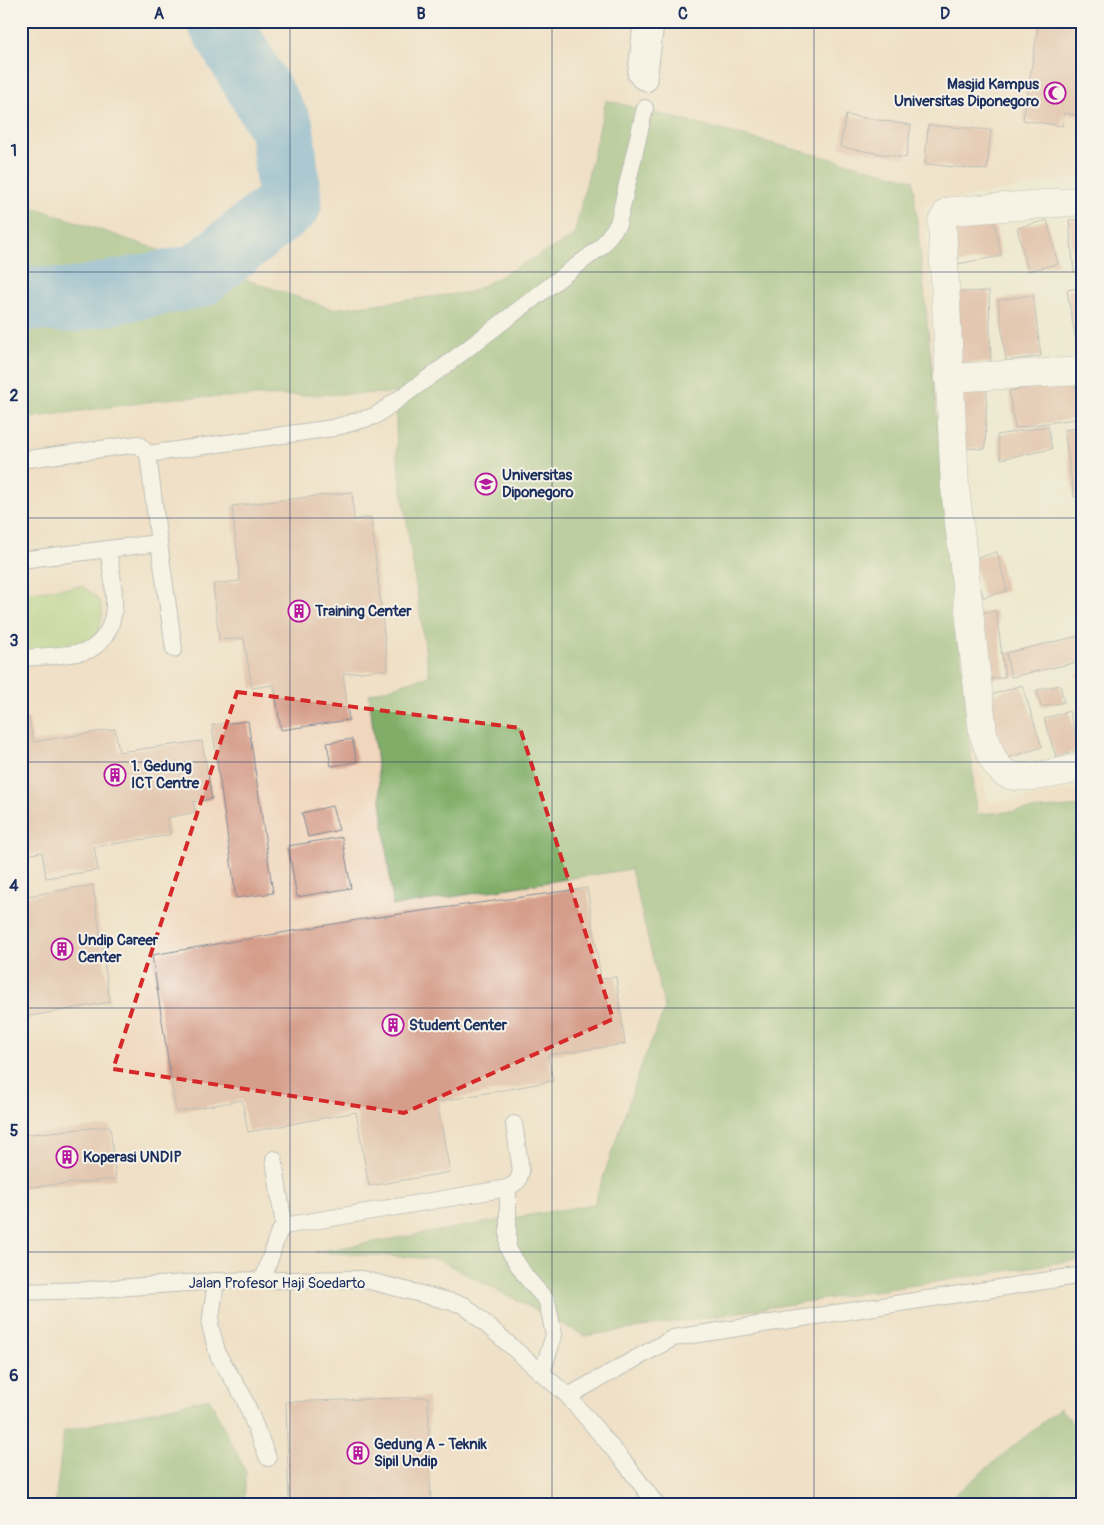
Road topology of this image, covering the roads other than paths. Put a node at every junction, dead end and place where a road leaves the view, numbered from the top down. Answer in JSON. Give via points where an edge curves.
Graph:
{"nodes":[{"id":1,"x":642,"y":21,"type":"edge"},
{"id":2,"x":656,"y":21,"type":"edge"},
{"id":3,"x":644,"y":108,"type":"dead end"},
{"id":4,"x":1083,"y":200,"type":"edge"},
{"id":5,"x":1083,"y":371,"type":"edge"},
{"id":6,"x":949,"y":378,"type":"junction"},
{"id":7,"x":148,"y":454,"type":"junction"},
{"id":8,"x":21,"y":460,"type":"edge"},
{"id":9,"x":159,"y":543,"type":"junction"},
{"id":10,"x":108,"y":549,"type":"junction"},
{"id":11,"x":21,"y":560,"type":"edge"},
{"id":12,"x":174,"y":649,"type":"dead end"},
{"id":13,"x":21,"y":658,"type":"edge"},
{"id":14,"x":1083,"y":767,"type":"edge"},
{"id":15,"x":514,"y":1124,"type":"dead end"},
{"id":16,"x":274,"y":1159,"type":"dead end"},
{"id":17,"x":508,"y":1188,"type":"junction"},
{"id":18,"x":284,"y":1226,"type":"junction"},
{"id":19,"x":1083,"y":1275,"type":"edge"},
{"id":20,"x":263,"y":1280,"type":"junction"},
{"id":21,"x":216,"y":1281,"type":"junction"},
{"id":22,"x":21,"y":1292,"type":"edge"},
{"id":23,"x":542,"y":1374,"type":"junction"},
{"id":24,"x":568,"y":1396,"type":"junction"},
{"id":25,"x":268,"y":1458,"type":"dead end"},
{"id":26,"x":656,"y":1504,"type":"edge"}],
"edges":[{"from":1,"to":2,"type":"lane","via":[[636,75],[648,82]]},
{"from":3,"to":7,"type":"lane","via":[[618,224],[601,247],[376,416],[333,428]]},
{"from":4,"to":6,"type":"street","via":[[948,212],[942,222]]},
{"from":5,"to":6,"type":"street"},
{"from":6,"to":14,"type":"street","via":[[955,488],[983,733],[995,764],[1006,773],[1018,776]]},
{"from":7,"to":8,"type":"lane","via":[[138,444]]},
{"from":7,"to":9,"type":"lane"},
{"from":9,"to":10,"type":"lane"},
{"from":9,"to":12,"type":"lane"},
{"from":10,"to":11,"type":"lane"},
{"from":10,"to":13,"type":"lane","via":[[115,599],[108,633],[90,650]]},
{"from":15,"to":17,"type":"lane","via":[[521,1171],[518,1181]]},
{"from":16,"to":18,"type":"lane"},
{"from":17,"to":18,"type":"lane"},
{"from":17,"to":23,"type":"lane","via":[[508,1249],[547,1301],[554,1334]]},
{"from":18,"to":20,"type":"lane","via":[[278,1234]]},
{"from":19,"to":24,"type":"lane","via":[[673,1338]]},
{"from":20,"to":21,"type":"lane","name":"Jalan Profesor Haji Soedarto"},
{"from":20,"to":23,"type":"lane","name":"Jalan Profesor Haji Soedarto","via":[[362,1279],[464,1305]]},
{"from":21,"to":22,"type":"lane","name":"Jalan Profesor Haji Soedarto"},
{"from":21,"to":25,"type":"lane","via":[[210,1324],[218,1355],[243,1396]]},
{"from":23,"to":24,"type":"lane","name":"Jalan Profesor Haji Soedarto"},
{"from":24,"to":26,"type":"lane","name":"Jalan Profesor Haji Soedarto"}]}
